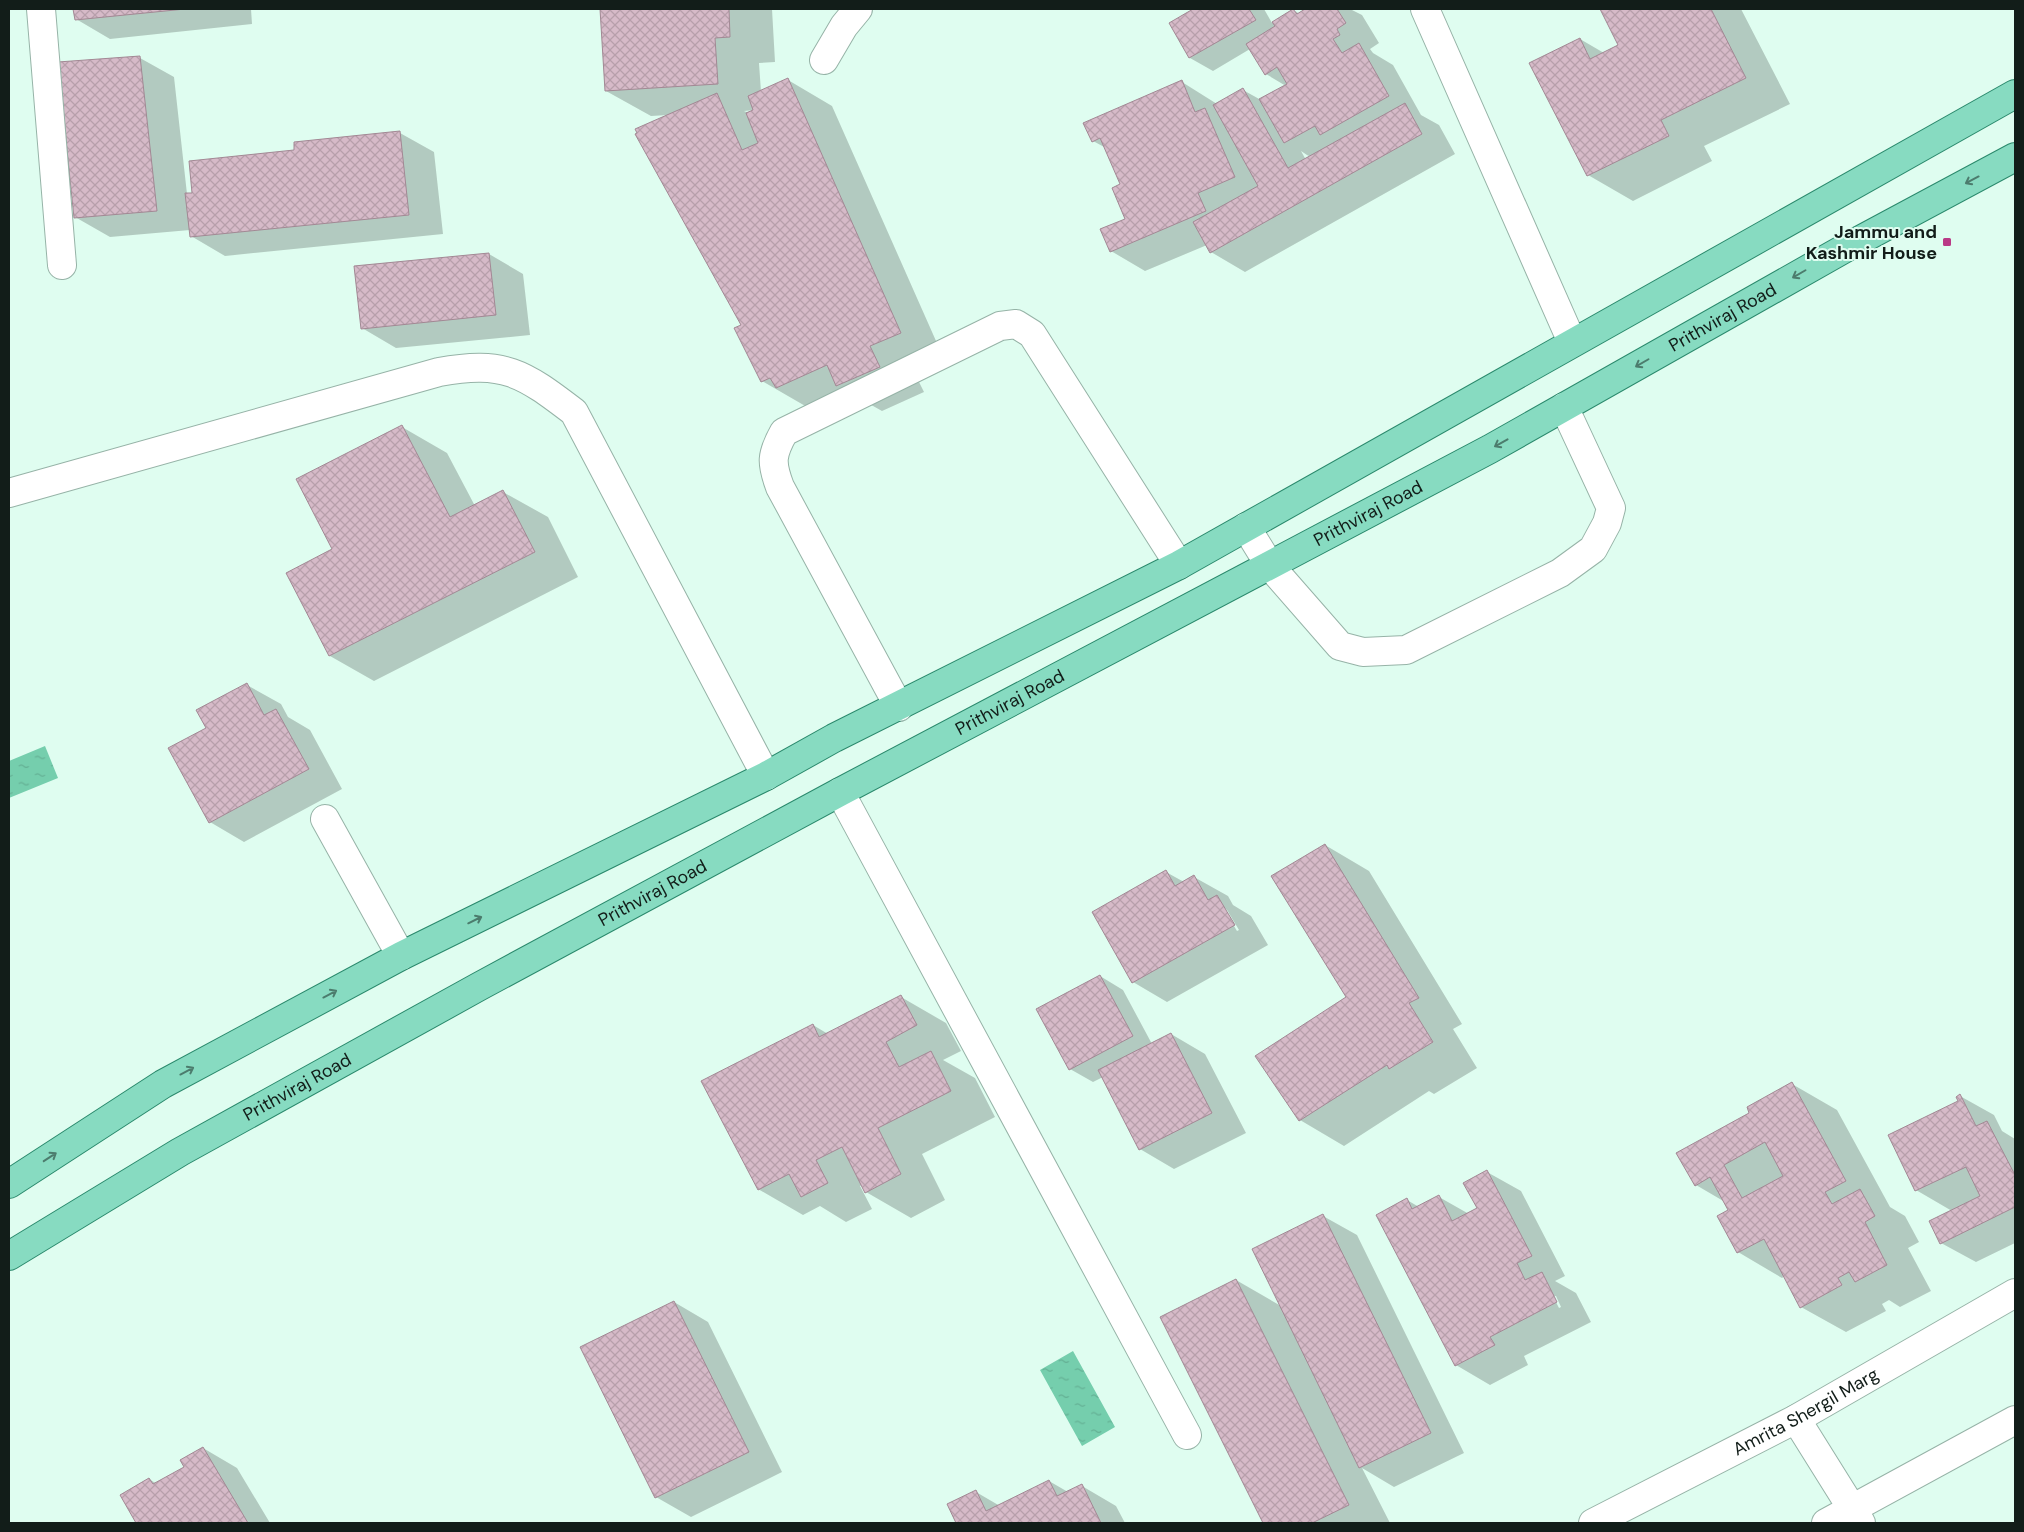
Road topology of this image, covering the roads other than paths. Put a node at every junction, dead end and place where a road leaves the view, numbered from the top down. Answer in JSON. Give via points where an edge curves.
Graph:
{"nodes":[{"id":1,"x":41,"y":9,"type":"edge"},
{"id":2,"x":858,"y":9,"type":"edge"},
{"id":3,"x":1425,"y":9,"type":"edge"},
{"id":4,"x":824,"y":60,"type":"dead end"},
{"id":5,"x":2015,"y":94,"type":"edge"},
{"id":6,"x":2015,"y":157,"type":"edge"},
{"id":7,"x":62,"y":265,"type":"dead end"},
{"id":8,"x":1572,"y":342,"type":"junction"},
{"id":9,"x":1564,"y":407,"type":"junction"},
{"id":10,"x":9,"y":493,"type":"edge"},
{"id":11,"x":1246,"y":527,"type":"junction"},
{"id":12,"x":1179,"y":565,"type":"junction"},
{"id":13,"x":1270,"y":566,"type":"junction"},
{"id":14,"x":899,"y":707,"type":"junction"},
{"id":15,"x":766,"y":776,"type":"junction"},
{"id":16,"x":840,"y":792,"type":"junction"},
{"id":17,"x":325,"y":819,"type":"dead end"},
{"id":18,"x":401,"y":956,"type":"junction"},
{"id":19,"x":9,"y":1184,"type":"edge"},
{"id":20,"x":9,"y":1256,"type":"edge"},
{"id":21,"x":2015,"y":1293,"type":"edge"},
{"id":22,"x":1796,"y":1419,"type":"junction"},
{"id":23,"x":2015,"y":1420,"type":"edge"},
{"id":24,"x":1187,"y":1435,"type":"dead end"},
{"id":25,"x":1857,"y":1516,"type":"edge"},
{"id":26,"x":1593,"y":1523,"type":"edge"},
{"id":27,"x":1826,"y":1523,"type":"edge"}],
"edges":[{"from":1,"to":7,"type":"street"},
{"from":2,"to":4,"type":"street"},
{"from":3,"to":8,"type":"street"},
{"from":5,"to":8,"type":"main road"},
{"from":6,"to":9,"type":"main road","name":"Prithviraj Road","one_way":true,"via":[[1848,246]]},
{"from":8,"to":11,"type":"main road"},
{"from":9,"to":13,"type":"main road","name":"Prithviraj Road","one_way":true},
{"from":9,"to":13,"type":"street","via":[[1611,508],[1593,549],[1560,573],[1406,650],[1363,652],[1340,646]]},
{"from":10,"to":15,"type":"street","via":[[438,372],[471,366],[509,371],[536,383],[574,412]]},
{"from":11,"to":12,"type":"main road"},
{"from":11,"to":13,"type":"street"},
{"from":12,"to":14,"type":"main road"},
{"from":12,"to":14,"type":"street","via":[[1032,334],[1016,324],[1000,326],[784,432],[774,449],[773,468],[780,487]]},
{"from":13,"to":16,"type":"main road","name":"Prithviraj Road"},
{"from":14,"to":15,"type":"main road"},
{"from":18,"to":15,"type":"main road","one_way":true},
{"from":16,"to":20,"type":"main road","name":"Prithviraj Road","via":[[180,1152]]},
{"from":16,"to":24,"type":"street"},
{"from":17,"to":18,"type":"street"},
{"from":19,"to":18,"type":"main road","one_way":true,"via":[[163,1084]]},
{"from":21,"to":22,"type":"street","name":"Amrita Shergil Marg"},
{"from":22,"to":25,"type":"street"},
{"from":22,"to":26,"type":"street","name":"Amrita Shergil Marg"},
{"from":23,"to":25,"type":"street"},
{"from":25,"to":27,"type":"street"}]}
